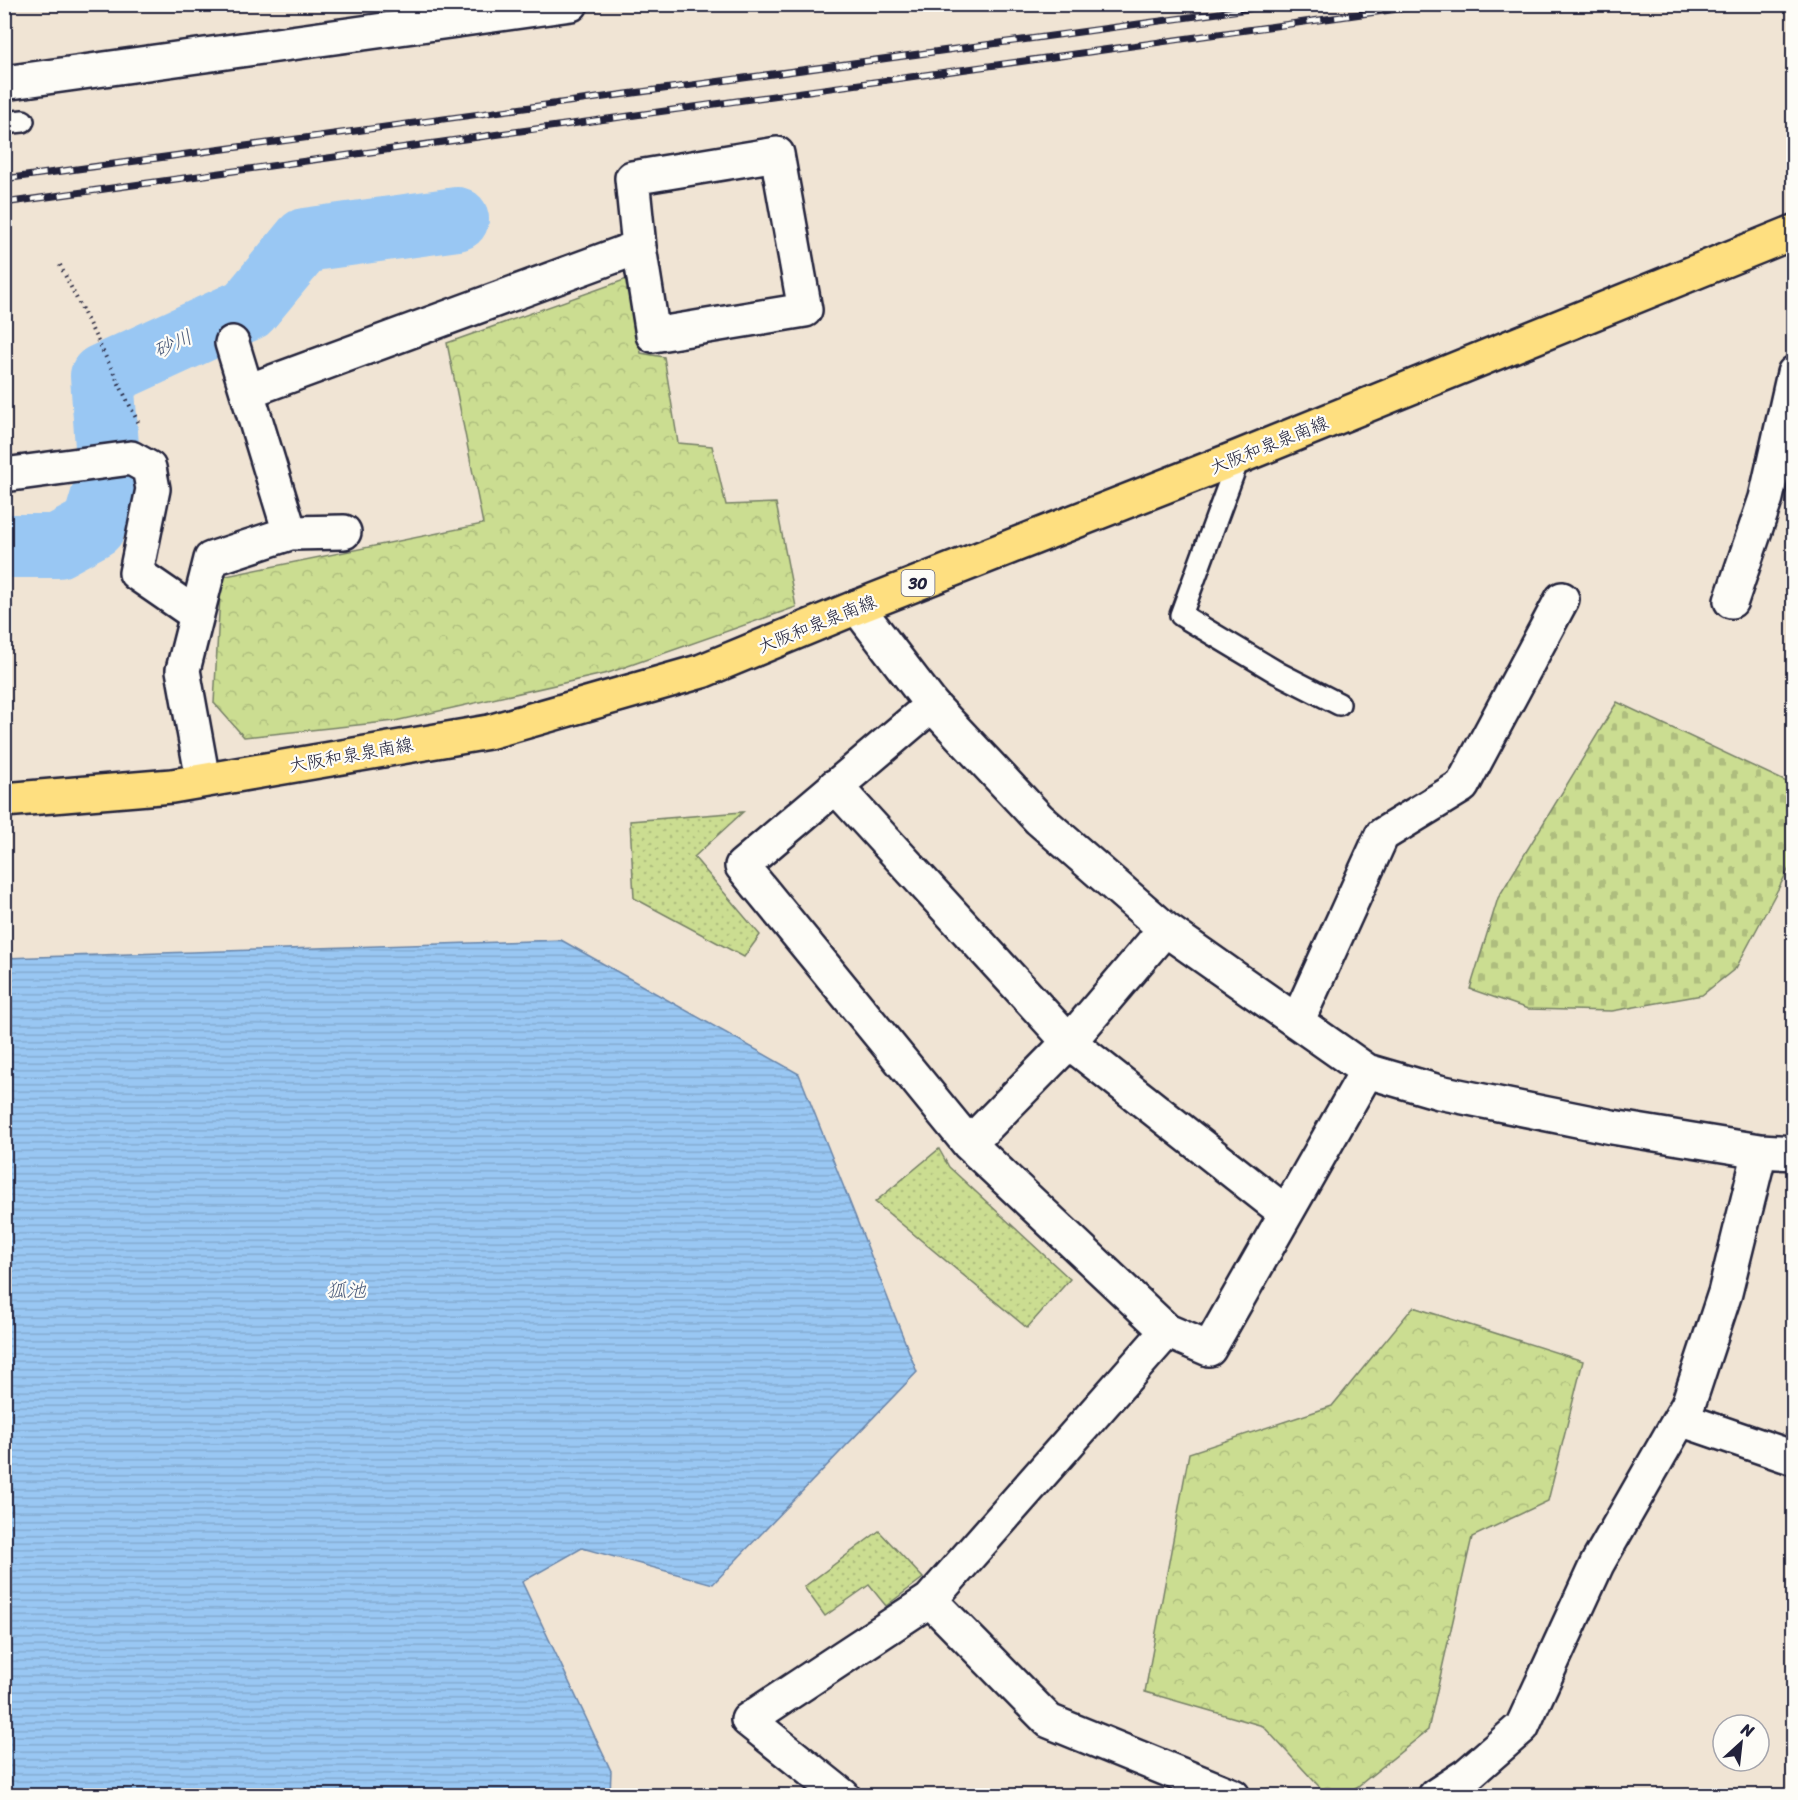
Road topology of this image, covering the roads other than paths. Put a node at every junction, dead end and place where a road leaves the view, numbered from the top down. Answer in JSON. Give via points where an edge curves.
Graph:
{"nodes":[{"id":1,"x":571,"y":4,"type":"edge"},
{"id":2,"x":504,"y":9,"type":"edge"},
{"id":3,"x":4,"y":83,"type":"edge"},
{"id":4,"x":1794,"y":232,"type":"edge"},
{"id":5,"x":639,"y":248,"type":"junction"},
{"id":6,"x":232,"y":343,"type":"dead end"},
{"id":7,"x":1794,"y":373,"type":"edge"},
{"id":8,"x":248,"y":391,"type":"junction"},
{"id":9,"x":1239,"y":457,"type":"junction"},
{"id":10,"x":4,"y":475,"type":"edge"},
{"id":11,"x":344,"y":532,"type":"dead end"},
{"id":12,"x":290,"y":533,"type":"junction"},
{"id":13,"x":1562,"y":599,"type":"dead end"},
{"id":14,"x":1731,"y":601,"type":"dead end"},
{"id":15,"x":857,"y":607,"type":"junction"},
{"id":16,"x":197,"y":615,"type":"junction"},
{"id":17,"x":1339,"y":704,"type":"dead end"},
{"id":18,"x":932,"y":705,"type":"junction"},
{"id":19,"x":203,"y":780,"type":"junction"},
{"id":20,"x":835,"y":786,"type":"junction"},
{"id":21,"x":4,"y":800,"type":"edge"},
{"id":22,"x":1166,"y":929,"type":"junction"},
{"id":23,"x":1297,"y":1022,"type":"junction"},
{"id":24,"x":1068,"y":1042,"type":"junction"},
{"id":25,"x":1367,"y":1071,"type":"junction"},
{"id":26,"x":969,"y":1144,"type":"junction"},
{"id":27,"x":1760,"y":1151,"type":"junction"},
{"id":28,"x":1794,"y":1153,"type":"edge"},
{"id":29,"x":1286,"y":1213,"type":"junction"},
{"id":30,"x":1167,"y":1331,"type":"junction"},
{"id":31,"x":1680,"y":1419,"type":"junction"},
{"id":32,"x":1794,"y":1458,"type":"edge"},
{"id":33,"x":930,"y":1600,"type":"junction"},
{"id":34,"x":1463,"y":1785,"type":"edge"},
{"id":35,"x":843,"y":1796,"type":"edge"},
{"id":36,"x":1233,"y":1796,"type":"edge"},
{"id":37,"x":1435,"y":1796,"type":"edge"}],
"edges":[{"from":1,"to":2,"type":"street"},
{"from":2,"to":3,"type":"street"},
{"from":4,"to":9,"type":"main road","name":"大阪和泉泉南線","number":"30"},
{"from":5,"to":5,"type":"street","via":[[632,178],[777,154],[805,310],[653,335]]},
{"from":5,"to":8,"type":"street"},
{"from":6,"to":8,"type":"street"},
{"from":7,"to":14,"type":"street","via":[[1766,498]]},
{"from":8,"to":12,"type":"street"},
{"from":9,"to":15,"type":"main road","name":"大阪和泉泉南線","number":"30"},
{"from":9,"to":17,"type":"lane","via":[[1181,615]]},
{"from":10,"to":16,"type":"street","via":[[131,458],[149,468],[153,489],[136,573]]},
{"from":11,"to":12,"type":"street"},
{"from":12,"to":16,"type":"street","via":[[211,559]]},
{"from":13,"to":23,"type":"street","via":[[1462,786],[1382,835]]},
{"from":15,"to":18,"type":"street"},
{"from":15,"to":19,"type":"main road","name":"大阪和泉泉南線","number":"30","via":[[702,671],[489,732]]},
{"from":16,"to":19,"type":"street","via":[[183,670]]},
{"from":18,"to":20,"type":"street"},
{"from":18,"to":22,"type":"street","via":[[1039,819]]},
{"from":19,"to":21,"type":"main road","name":"大阪和泉泉南線","number":"30"},
{"from":20,"to":24,"type":"street"},
{"from":20,"to":26,"type":"street","via":[[742,866]]},
{"from":22,"to":23,"type":"street"},
{"from":22,"to":24,"type":"street"},
{"from":23,"to":25,"type":"street"},
{"from":24,"to":26,"type":"street"},
{"from":24,"to":29,"type":"street"},
{"from":25,"to":27,"type":"street","via":[[1439,1092]]},
{"from":25,"to":29,"type":"street"},
{"from":26,"to":30,"type":"street"},
{"from":27,"to":28,"type":"street"},
{"from":27,"to":31,"type":"street","via":[[1725,1293]]},
{"from":29,"to":30,"type":"street","via":[[1209,1349]]},
{"from":30,"to":33,"type":"street"},
{"from":31,"to":32,"type":"street"},
{"from":31,"to":34,"type":"street","via":[[1597,1564],[1522,1727]]},
{"from":33,"to":35,"type":"street","via":[[748,1720]]},
{"from":33,"to":36,"type":"street","via":[[1049,1721]]},
{"from":34,"to":37,"type":"street"}]}
